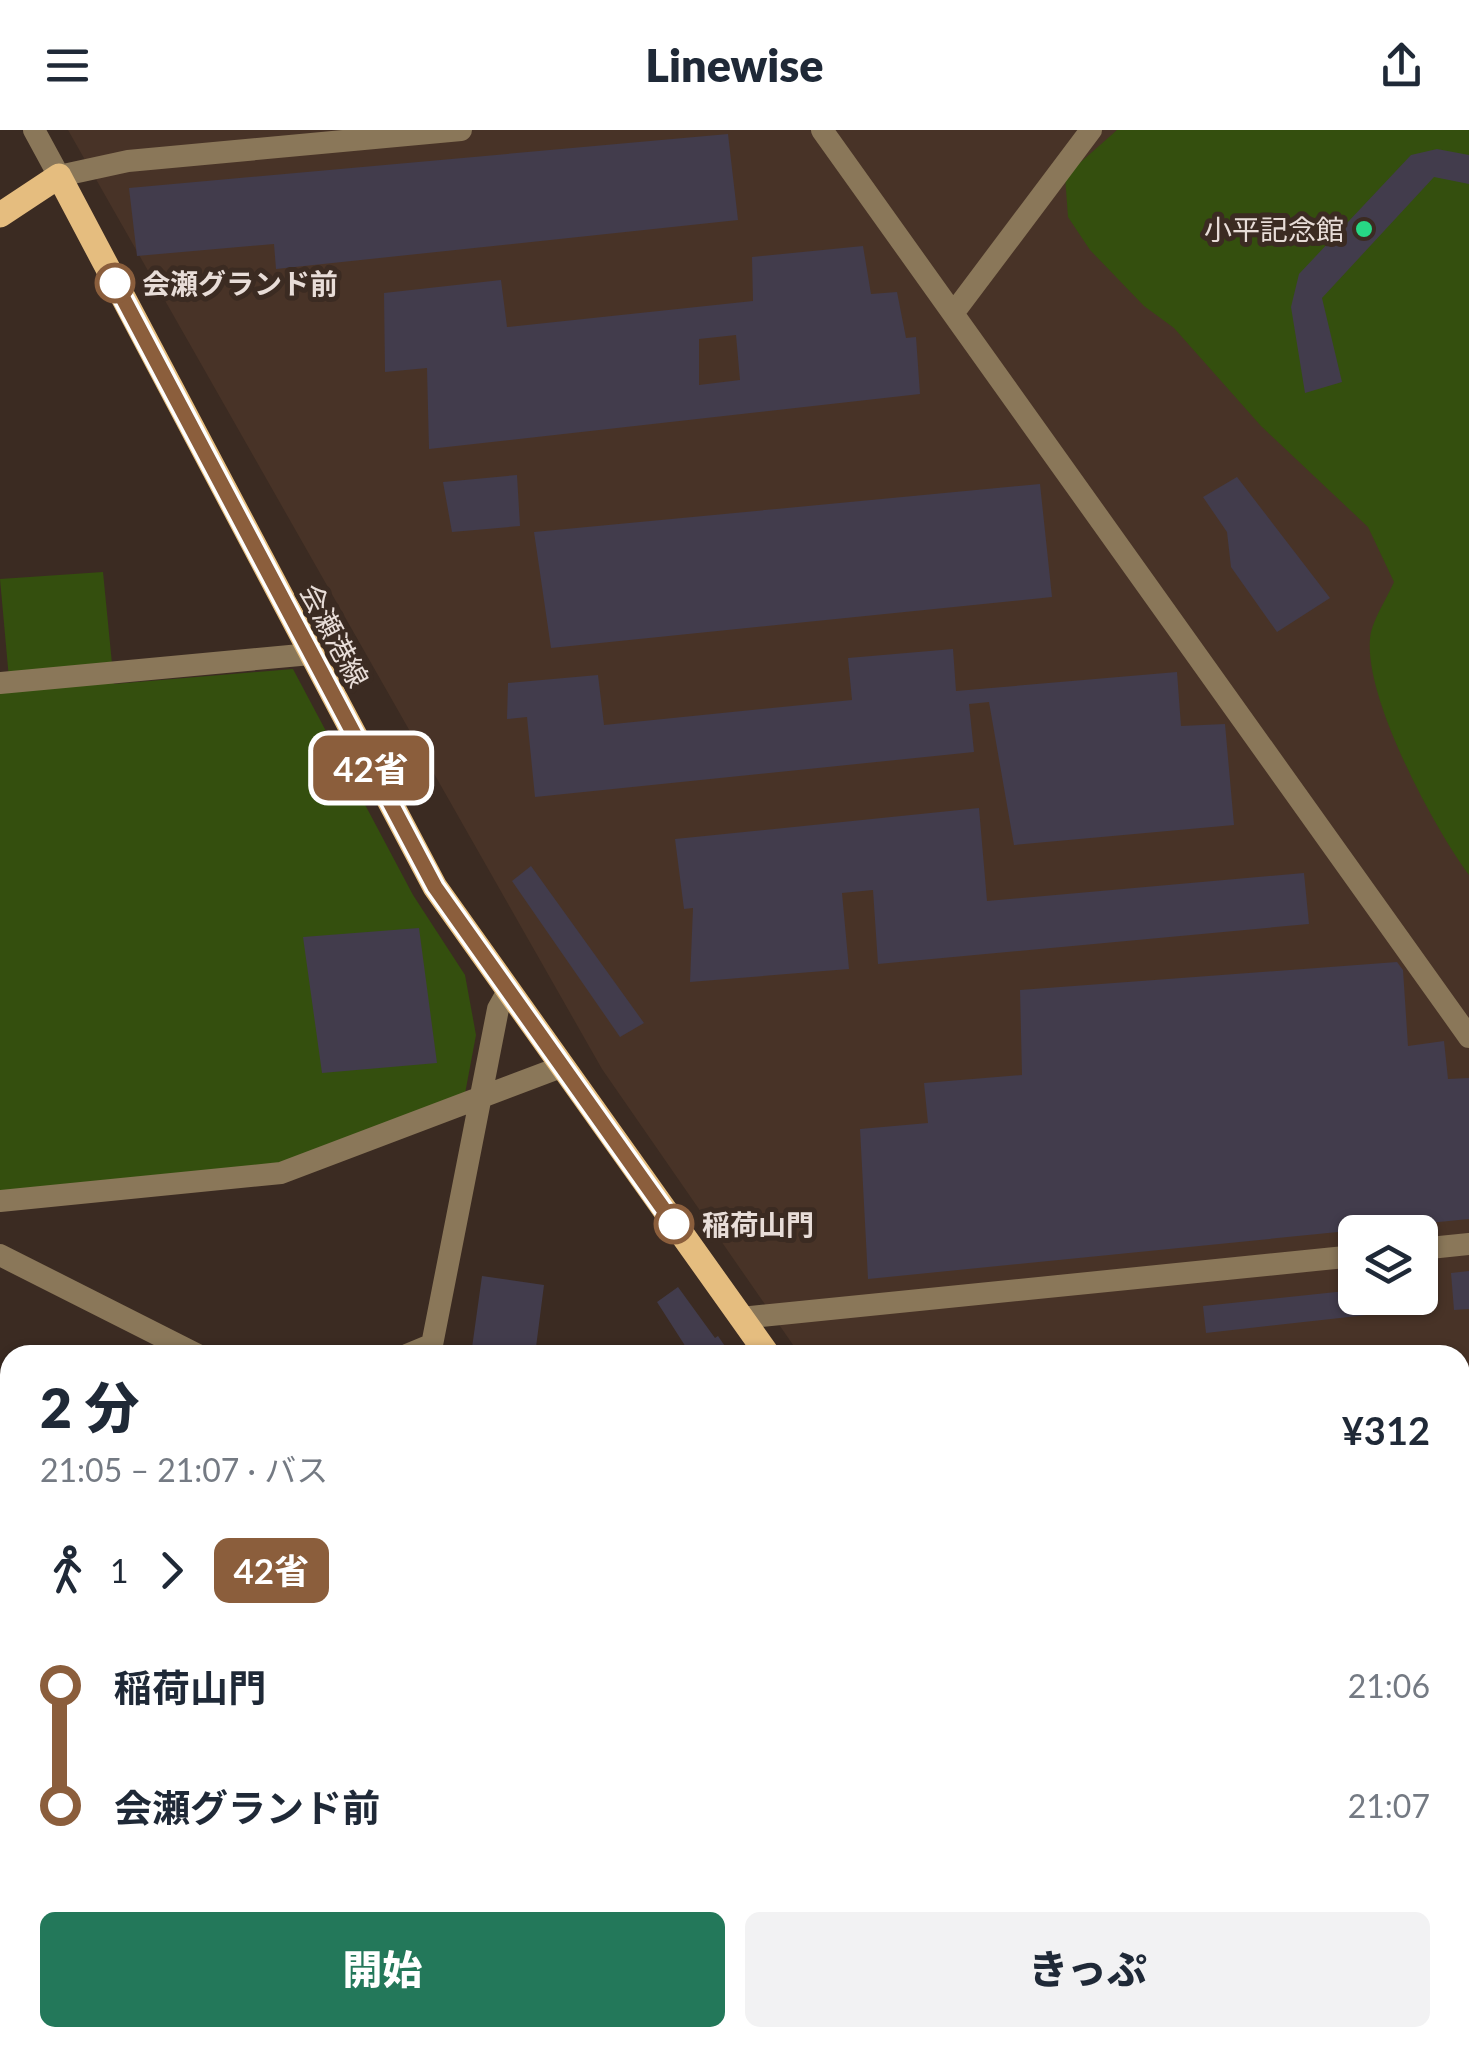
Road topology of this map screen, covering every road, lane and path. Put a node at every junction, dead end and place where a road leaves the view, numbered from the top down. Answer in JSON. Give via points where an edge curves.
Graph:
{"nodes":[{"id":1,"x":34,"y":130,"type":"edge"},
{"id":2,"x":461,"y":130,"type":"edge"},
{"id":3,"x":822,"y":130,"type":"edge"},
{"id":4,"x":1091,"y":130,"type":"edge"},
{"id":5,"x":59,"y":176,"type":"junction"},
{"id":6,"x":0,"y":215,"type":"edge"},
{"id":7,"x":955,"y":311,"type":"junction"},
{"id":8,"x":312,"y":654,"type":"junction"},
{"id":9,"x":0,"y":684,"type":"edge"},
{"id":10,"x":507,"y":992,"type":"junction"},
{"id":11,"x":1469,"y":1037,"type":"edge"},
{"id":12,"x":561,"y":1068,"type":"junction"},
{"id":13,"x":480,"y":1101,"type":"junction"},
{"id":14,"x":0,"y":1201,"type":"edge"},
{"id":15,"x":1469,"y":1244,"type":"edge"},
{"id":16,"x":1438,"y":1247,"type":"edge"},
{"id":17,"x":0,"y":1255,"type":"edge"},
{"id":18,"x":1338,"y":1258,"type":"edge"},
{"id":19,"x":741,"y":1318,"type":"junction"},
{"id":20,"x":178,"y":1345,"type":"edge"},
{"id":21,"x":431,"y":1345,"type":"edge"},
{"id":22,"x":761,"y":1345,"type":"edge"}],
"edges":[{"from":1,"to":5,"type":"street"},
{"from":2,"to":5,"type":"street","via":[[128,161]]},
{"from":3,"to":7,"type":"street"},
{"from":4,"to":7,"type":"street"},
{"from":5,"to":6,"type":"main road"},
{"from":5,"to":8,"type":"main road","name":"会瀬港線"},
{"from":7,"to":11,"type":"street"},
{"from":8,"to":9,"type":"street"},
{"from":8,"to":10,"type":"main road","name":"会瀬港線","via":[[435,887]]},
{"from":10,"to":12,"type":"main road","name":"会瀬港線"},
{"from":10,"to":13,"type":"street"},
{"from":12,"to":13,"type":"street"},
{"from":12,"to":19,"type":"main road","name":"会瀬港線"},
{"from":13,"to":14,"type":"street","via":[[281,1173]]},
{"from":13,"to":21,"type":"street"},
{"from":15,"to":16,"type":"street"},
{"from":17,"to":20,"type":"street"},
{"from":18,"to":19,"type":"street"},
{"from":19,"to":22,"type":"main road","name":"会瀬港線"}]}
